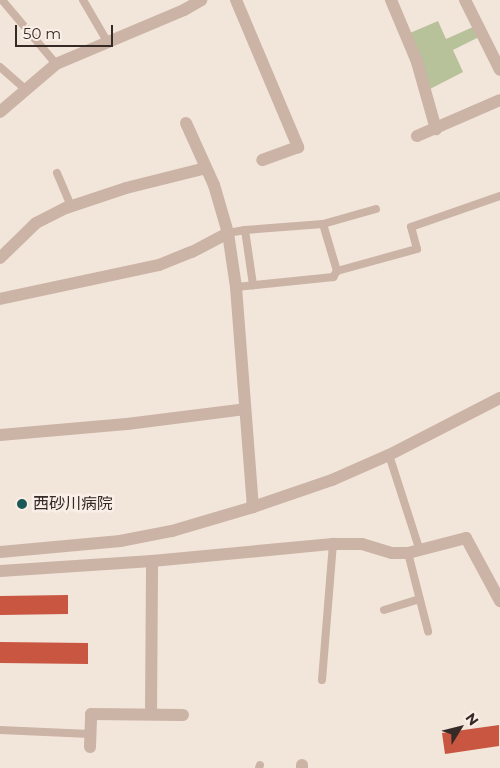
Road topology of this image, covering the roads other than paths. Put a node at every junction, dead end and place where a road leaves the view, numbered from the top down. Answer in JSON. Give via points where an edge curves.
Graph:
{"nodes":[{"id":1,"x":2,"y":0,"type":"edge"},
{"id":2,"x":83,"y":0,"type":"edge"},
{"id":3,"x":201,"y":0,"type":"edge"},
{"id":4,"x":236,"y":0,"type":"edge"},
{"id":5,"x":391,"y":0,"type":"edge"},
{"id":6,"x":465,"y":0,"type":"edge"},
{"id":7,"x":180,"y":5,"type":"edge"},
{"id":8,"x":108,"y":41,"type":"junction"},
{"id":9,"x":56,"y":64,"type":"junction"},
{"id":10,"x":0,"y":66,"type":"edge"},
{"id":11,"x":500,"y":70,"type":"edge"},
{"id":12,"x":25,"y":89,"type":"junction"},
{"id":13,"x":500,"y":100,"type":"edge"},
{"id":14,"x":0,"y":112,"type":"edge"},
{"id":15,"x":186,"y":123,"type":"dead end"},
{"id":16,"x":436,"y":129,"type":"junction"},
{"id":17,"x":417,"y":136,"type":"dead end"},
{"id":18,"x":262,"y":160,"type":"dead end"},
{"id":19,"x":206,"y":168,"type":"junction"},
{"id":20,"x":57,"y":173,"type":"dead end"},
{"id":21,"x":500,"y":196,"type":"edge"},
{"id":22,"x":71,"y":206,"type":"junction"},
{"id":23,"x":376,"y":209,"type":"dead end"},
{"id":24,"x":323,"y":224,"type":"junction"},
{"id":25,"x":246,"y":230,"type":"junction"},
{"id":26,"x":228,"y":234,"type":"junction"},
{"id":27,"x":0,"y":258,"type":"edge"},
{"id":28,"x":337,"y":271,"type":"junction"},
{"id":29,"x":253,"y":285,"type":"junction"},
{"id":30,"x":236,"y":287,"type":"junction"},
{"id":31,"x":0,"y":299,"type":"edge"},
{"id":32,"x":500,"y":398,"type":"edge"},
{"id":33,"x":245,"y":409,"type":"junction"},
{"id":34,"x":0,"y":435,"type":"edge"},
{"id":35,"x":389,"y":455,"type":"junction"},
{"id":36,"x":253,"y":507,"type":"junction"},
{"id":37,"x":333,"y":544,"type":"junction"},
{"id":38,"x":0,"y":552,"type":"edge"},
{"id":39,"x":414,"y":552,"type":"junction"},
{"id":40,"x":152,"y":561,"type":"junction"},
{"id":41,"x":0,"y":571,"type":"edge"},
{"id":42,"x":419,"y":599,"type":"junction"},
{"id":43,"x":500,"y":601,"type":"edge"},
{"id":44,"x":384,"y":610,"type":"dead end"},
{"id":45,"x":428,"y":631,"type":"dead end"},
{"id":46,"x":322,"y":680,"type":"dead end"},
{"id":47,"x":151,"y":713,"type":"junction"},
{"id":48,"x":183,"y":715,"type":"dead end"},
{"id":49,"x":0,"y":730,"type":"edge"},
{"id":50,"x":90,"y":740,"type":"joint"}],
"edges":[{"from":1,"to":9,"type":"lane"},
{"from":2,"to":8,"type":"lane"},
{"from":3,"to":7,"type":"street"},
{"from":4,"to":18,"type":"street","via":[[298,147]]},
{"from":5,"to":16,"type":"street","via":[[418,62]]},
{"from":6,"to":11,"type":"street"},
{"from":7,"to":8,"type":"street"},
{"from":8,"to":9,"type":"street"},
{"from":9,"to":12,"type":"street"},
{"from":10,"to":12,"type":"lane"},
{"from":12,"to":14,"type":"street"},
{"from":13,"to":16,"type":"street"},
{"from":15,"to":19,"type":"street"},
{"from":16,"to":17,"type":"street"},
{"from":19,"to":22,"type":"street"},
{"from":19,"to":26,"type":"street"},
{"from":20,"to":22,"type":"lane"},
{"from":21,"to":28,"type":"lane","via":[[411,227],[417,249]]},
{"from":22,"to":27,"type":"street","via":[[36,223]]},
{"from":23,"to":24,"type":"lane"},
{"from":24,"to":25,"type":"lane"},
{"from":24,"to":28,"type":"lane"},
{"from":25,"to":26,"type":"lane"},
{"from":25,"to":29,"type":"lane"},
{"from":26,"to":30,"type":"street"},
{"from":26,"to":31,"type":"street","via":[[159,265]]},
{"from":28,"to":29,"type":"lane","via":[[333,278]]},
{"from":29,"to":30,"type":"lane"},
{"from":30,"to":33,"type":"street"},
{"from":32,"to":35,"type":"street"},
{"from":33,"to":34,"type":"street"},
{"from":33,"to":36,"type":"street"},
{"from":35,"to":36,"type":"street","via":[[332,480]]},
{"from":35,"to":39,"type":"lane"},
{"from":36,"to":38,"type":"street","via":[[172,531],[120,542]]},
{"from":37,"to":39,"type":"street","via":[[362,544],[392,553]]},
{"from":37,"to":40,"type":"street"},
{"from":37,"to":46,"type":"lane"},
{"from":39,"to":42,"type":"lane"},
{"from":39,"to":43,"type":"street","via":[[466,538]]},
{"from":40,"to":41,"type":"street"},
{"from":40,"to":47,"type":"street"},
{"from":42,"to":44,"type":"lane"},
{"from":42,"to":45,"type":"lane"},
{"from":47,"to":48,"type":"street"},
{"from":47,"to":50,"type":"street","via":[[91,714]]},
{"from":49,"to":50,"type":"lane"}]}
